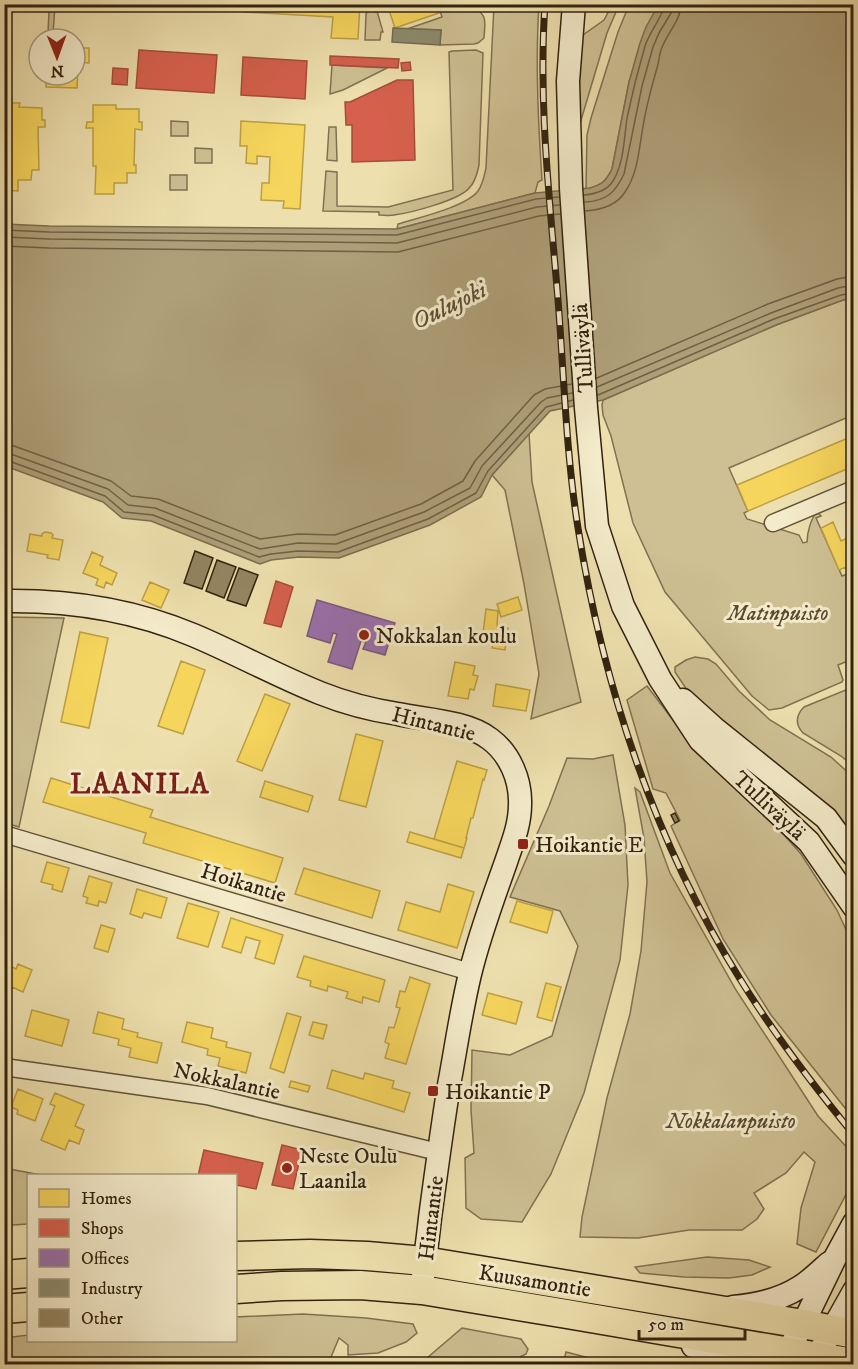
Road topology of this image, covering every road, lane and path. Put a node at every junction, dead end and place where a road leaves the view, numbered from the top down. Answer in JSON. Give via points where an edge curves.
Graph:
{"nodes":[{"id":1,"x":574,"y":4,"type":"edge"},
{"id":2,"x":854,"y":489,"type":"edge"},
{"id":3,"x":773,"y":523,"type":"dead end"},
{"id":4,"x":4,"y":601,"type":"edge"},
{"id":5,"x":660,"y":679,"type":"junction"},
{"id":6,"x":4,"y":834,"type":"edge"},
{"id":7,"x":854,"y":856,"type":"edge"},
{"id":8,"x":854,"y":907,"type":"edge"},
{"id":9,"x":470,"y":972,"type":"junction"},
{"id":10,"x":4,"y":1067,"type":"edge"},
{"id":11,"x":438,"y":1152,"type":"junction"},
{"id":12,"x":854,"y":1223,"type":"edge"},
{"id":13,"x":237,"y":1256,"type":"edge"},
{"id":14,"x":835,"y":1258,"type":"junction"},
{"id":15,"x":424,"y":1261,"type":"junction"},
{"id":16,"x":27,"y":1273,"type":"edge"},
{"id":17,"x":5,"y":1275,"type":"edge"},
{"id":18,"x":237,"y":1289,"type":"edge"},
{"id":19,"x":422,"y":1290,"type":"junction"},
{"id":20,"x":854,"y":1291,"type":"edge"},
{"id":21,"x":27,"y":1307,"type":"edge"},
{"id":22,"x":707,"y":1308,"type":"junction"},
{"id":23,"x":4,"y":1309,"type":"edge"},
{"id":24,"x":567,"y":1314,"type":"junction"},
{"id":25,"x":803,"y":1324,"type":"junction"},
{"id":26,"x":843,"y":1332,"type":"edge"},
{"id":27,"x":800,"y":1359,"type":"edge"},
{"id":28,"x":854,"y":1363,"type":"edge"},
{"id":29,"x":733,"y":1365,"type":"edge"}],
"edges":[{"from":1,"to":5,"type":"main road","name":"Tulliväylä","via":[[568,81],[572,188],[597,526],[623,606]]},
{"from":2,"to":3,"type":"street"},
{"from":4,"to":9,"type":"main road","name":"Hintantie","via":[[75,604],[120,612],[191,634],[327,695],[394,714],[459,725],[491,740],[512,765],[520,792],[519,818]]},
{"from":5,"to":7,"type":"main road","name":"Tulliväylä","via":[[826,818]]},
{"from":5,"to":8,"type":"main road","name":"Tulliväylä","via":[[700,740],[809,842]]},
{"from":6,"to":9,"type":"street","name":"Hoikantie"},
{"from":9,"to":11,"type":"main road","name":"Hintantie"},
{"from":10,"to":11,"type":"street","name":"Nokkalantie","via":[[207,1096]]},
{"from":11,"to":15,"type":"main road","name":"Hintantie"},
{"from":12,"to":14,"type":"main road"},
{"from":13,"to":15,"type":"highway","name":"Kuusamontie","via":[[310,1254]]},
{"from":14,"to":22,"type":"main road","via":[[802,1286],[779,1298],[752,1306]]},
{"from":14,"to":25,"type":"main road"},
{"from":15,"to":19,"type":"main road","name":"Hintantie"},
{"from":15,"to":22,"type":"highway","name":"Kuusamontie"},
{"from":16,"to":17,"type":"highway"},
{"from":18,"to":19,"type":"highway","name":"Kuusamontie","via":[[360,1285]]},
{"from":19,"to":24,"type":"highway","name":"Kuusamontie"},
{"from":20,"to":26,"type":"main road"},
{"from":21,"to":23,"type":"highway"},
{"from":22,"to":25,"type":"highway","name":"Kuusamontie"},
{"from":24,"to":27,"type":"highway","name":"Kuusamontie"},
{"from":24,"to":29,"type":"main road","via":[[629,1334],[711,1350]]},
{"from":25,"to":26,"type":"highway","name":"Kuusamontie"},
{"from":25,"to":27,"type":"main road"},
{"from":26,"to":27,"type":"main road"},
{"from":27,"to":28,"type":"highway","name":"Kuusamontie"}]}
